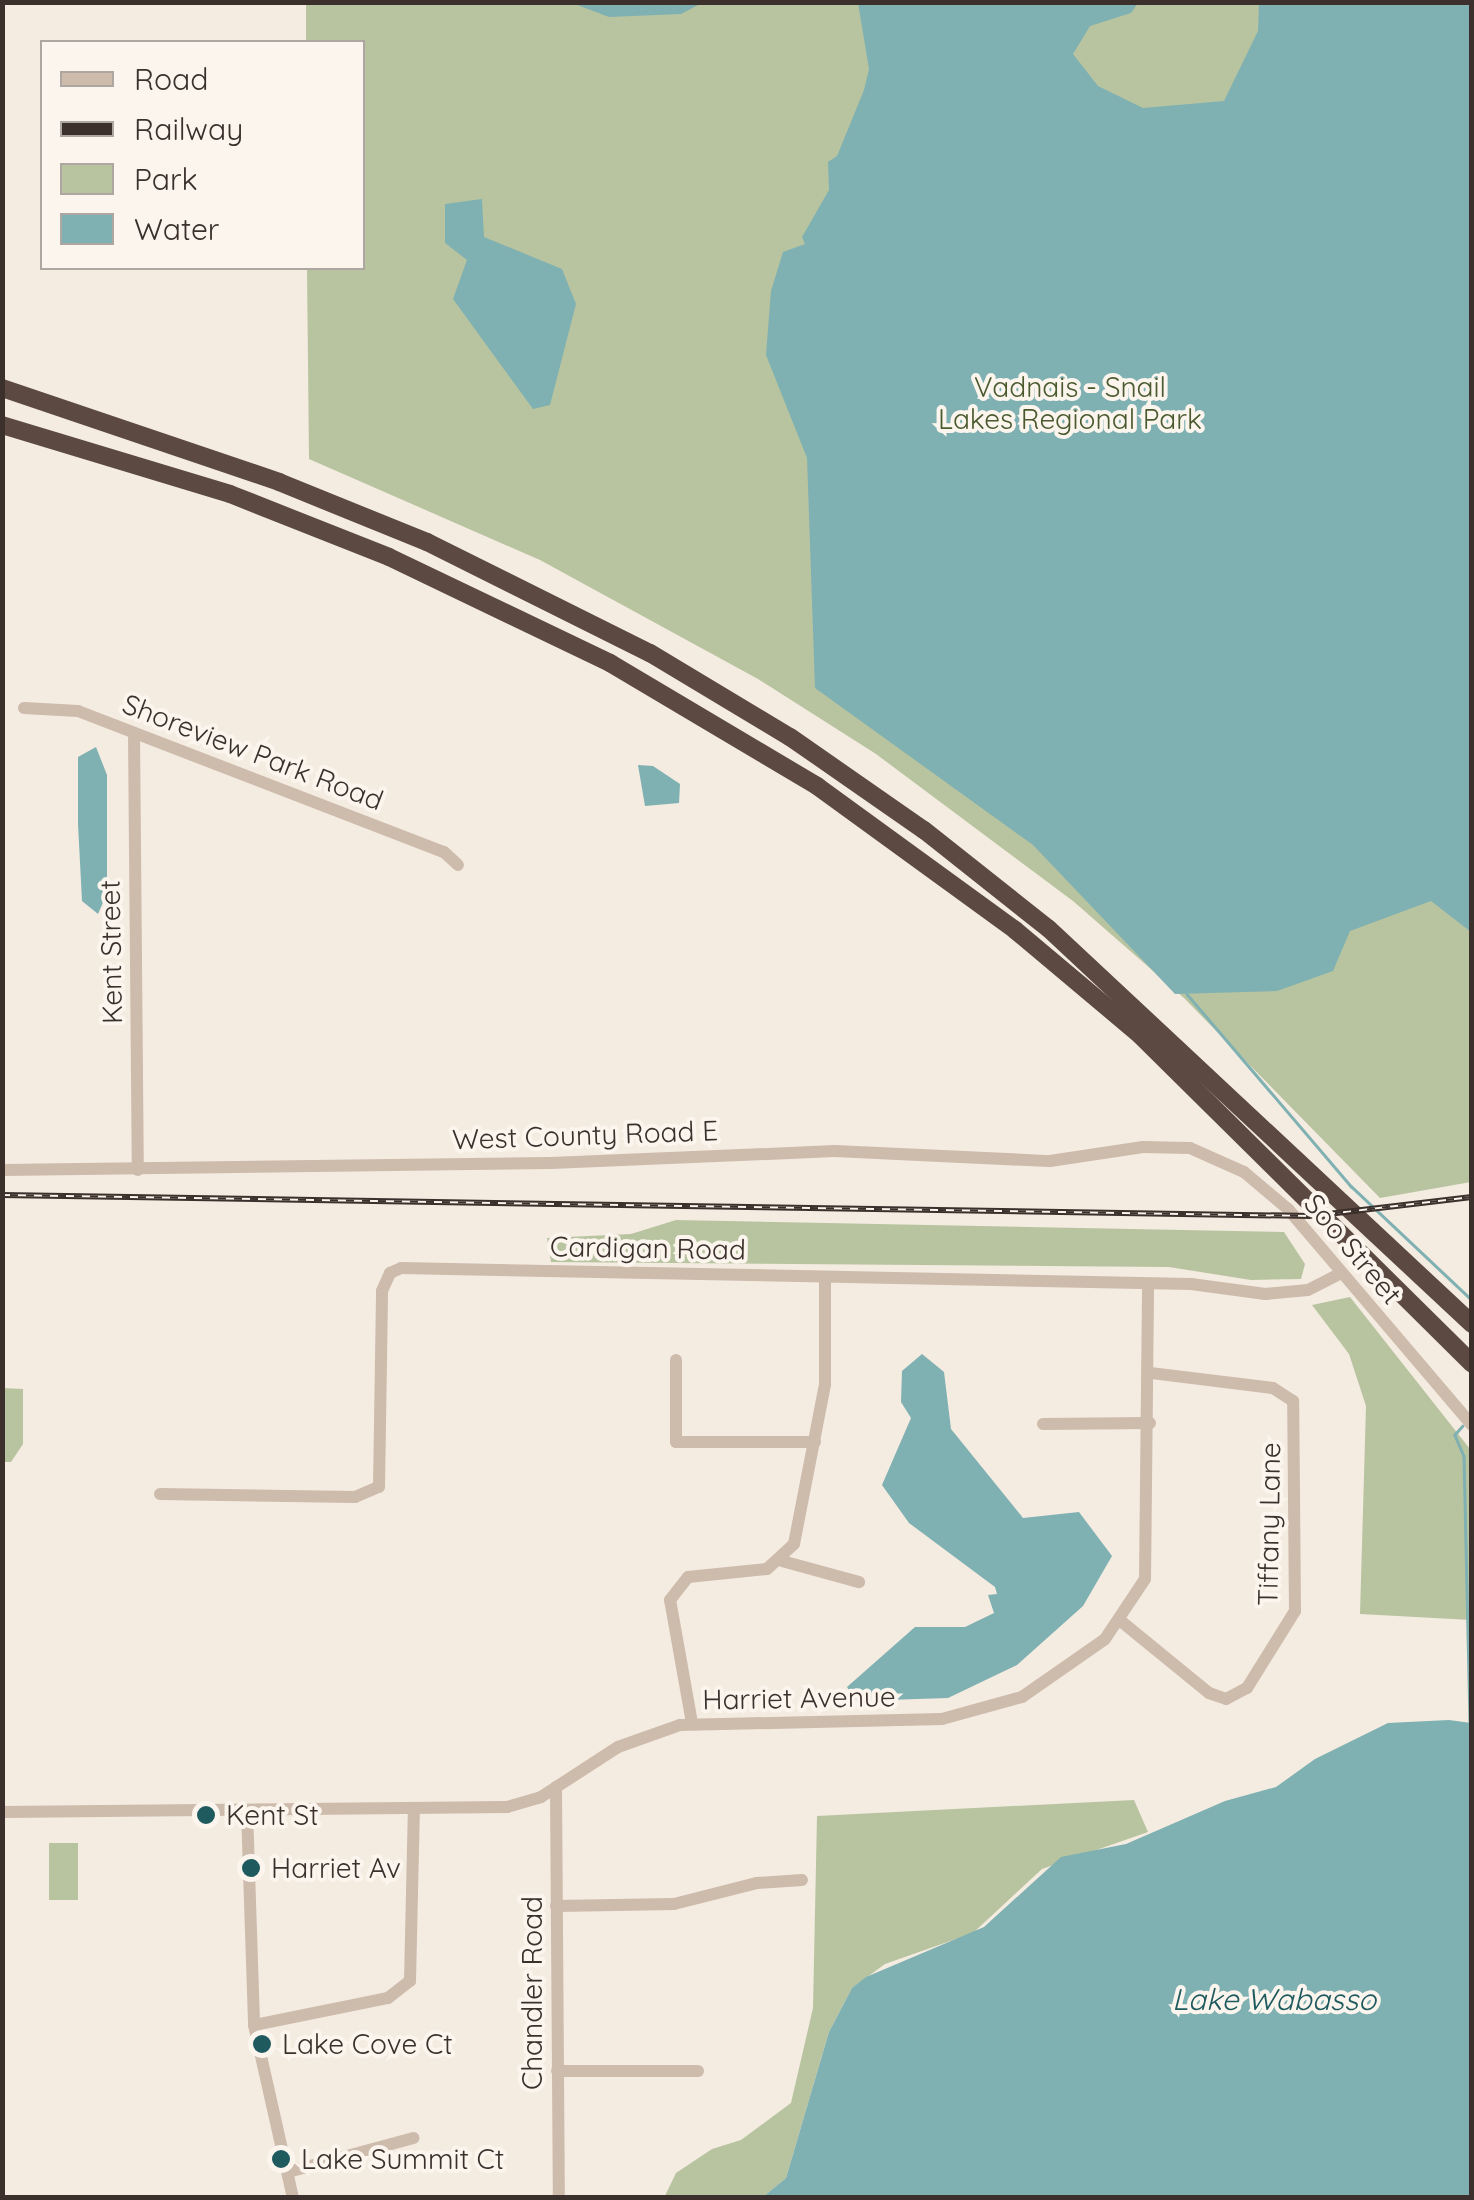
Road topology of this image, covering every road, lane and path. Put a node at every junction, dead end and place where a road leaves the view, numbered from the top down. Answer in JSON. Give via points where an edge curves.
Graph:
{"nodes":[{"id":1,"x":2,"y":388,"type":"edge"},
{"id":2,"x":2,"y":424,"type":"edge"},
{"id":3,"x":24,"y":708,"type":"dead end"},
{"id":4,"x":134,"y":733,"type":"junction"},
{"id":5,"x":458,"y":864,"type":"dead end"},
{"id":6,"x":1168,"y":1145,"type":"joint"},
{"id":7,"x":2,"y":1170,"type":"edge"},
{"id":8,"x":138,"y":1170,"type":"junction"},
{"id":9,"x":1340,"y":1274,"type":"junction"},
{"id":10,"x":825,"y":1276,"type":"junction"},
{"id":11,"x":1148,"y":1284,"type":"junction"},
{"id":12,"x":1472,"y":1324,"type":"edge"},
{"id":13,"x":676,"y":1360,"type":"dead end"},
{"id":14,"x":1472,"y":1363,"type":"edge"},
{"id":15,"x":1150,"y":1373,"type":"junction"},
{"id":16,"x":1150,"y":1423,"type":"junction"},
{"id":17,"x":1043,"y":1424,"type":"dead end"},
{"id":18,"x":1472,"y":1425,"type":"edge"},
{"id":19,"x":815,"y":1442,"type":"junction"},
{"id":20,"x":160,"y":1494,"type":"dead end"},
{"id":21,"x":782,"y":1561,"type":"junction"},
{"id":22,"x":859,"y":1582,"type":"dead end"},
{"id":23,"x":1122,"y":1622,"type":"junction"},
{"id":24,"x":692,"y":1723,"type":"junction"},
{"id":25,"x":556,"y":1788,"type":"junction"},
{"id":26,"x":414,"y":1809,"type":"junction"},
{"id":27,"x":246,"y":1811,"type":"junction"},
{"id":28,"x":2,"y":1812,"type":"edge"},
{"id":29,"x":802,"y":1880,"type":"dead end"},
{"id":30,"x":556,"y":1906,"type":"junction"},
{"id":31,"x":254,"y":2026,"type":"junction"},
{"id":32,"x":557,"y":2071,"type":"junction"},
{"id":33,"x":698,"y":2071,"type":"dead end"},
{"id":34,"x":413,"y":2138,"type":"dead end"},
{"id":35,"x":288,"y":2172,"type":"junction"},
{"id":36,"x":293,"y":2198,"type":"edge"},
{"id":37,"x":559,"y":2198,"type":"edge"}],
"edges":[{"from":1,"to":12,"type":"highway","via":[[279,482],[427,542],[635,645],[790,737],[924,830],[1093,967]]},
{"from":2,"to":14,"type":"highway","via":[[202,485],[389,557],[558,636],[751,744],[948,878],[1081,984],[1162,1055]]},
{"from":3,"to":4,"type":"street","name":"Shoreview Park Road","via":[[78,712]]},
{"from":4,"to":5,"type":"street","name":"Shoreview Park Road","via":[[444,852]]},
{"from":4,"to":8,"type":"street","name":"Kent Street"},
{"from":6,"to":8,"type":"street","name":"West County Road E","via":[[1050,1160],[835,1152]]},
{"from":6,"to":9,"type":"street","name":"Soo Street","via":[[1207,1152],[1244,1172],[1288,1209]]},
{"from":7,"to":8,"type":"street","name":"West County Road E"},
{"from":9,"to":11,"type":"street","name":"Cardigan Road","via":[[1308,1290],[1265,1294]]},
{"from":9,"to":18,"type":"street","name":"Soo Street"},
{"from":10,"to":11,"type":"street","name":"Cardigan Road"},
{"from":10,"to":19,"type":"street","via":[[825,1384]]},
{"from":10,"to":20,"type":"street","name":"Cardigan Road","via":[[401,1268],[390,1273],[382,1291],[379,1487],[355,1497]]},
{"from":11,"to":15,"type":"street","name":"Harriet Avenue"},
{"from":13,"to":19,"type":"street","via":[[676,1442]]},
{"from":15,"to":16,"type":"street","name":"Harriet Avenue"},
{"from":15,"to":23,"type":"street","name":"Tiffany Lane","via":[[1273,1388],[1293,1401],[1296,1611],[1247,1688],[1226,1699],[1209,1693]]},
{"from":16,"to":17,"type":"street"},
{"from":16,"to":23,"type":"street","name":"Harriet Avenue","via":[[1149,1562]]},
{"from":19,"to":21,"type":"street","via":[[794,1544]]},
{"from":21,"to":22,"type":"street"},
{"from":21,"to":24,"type":"street","via":[[757,1570],[697,1573],[674,1590],[670,1619]]},
{"from":23,"to":24,"type":"street","name":"Harriet Avenue","via":[[1056,1678],[971,1714],[918,1721]]},
{"from":24,"to":25,"type":"street","name":"Harriet Avenue","via":[[618,1747]]},
{"from":25,"to":26,"type":"street","name":"Harriet Avenue","via":[[507,1807]]},
{"from":25,"to":30,"type":"street","name":"Chandler Road"},
{"from":26,"to":27,"type":"street","name":"Harriet Avenue"},
{"from":26,"to":31,"type":"street","via":[[415,1962],[404,1989]]},
{"from":27,"to":28,"type":"street","name":"Harriet Avenue"},
{"from":27,"to":31,"type":"street"},
{"from":29,"to":30,"type":"street","via":[[757,1882],[674,1904]]},
{"from":30,"to":32,"type":"street","name":"Chandler Road"},
{"from":31,"to":35,"type":"street"},
{"from":32,"to":33,"type":"street"},
{"from":32,"to":37,"type":"street","name":"Chandler Road"},
{"from":34,"to":35,"type":"street"},
{"from":35,"to":36,"type":"street"}]}
